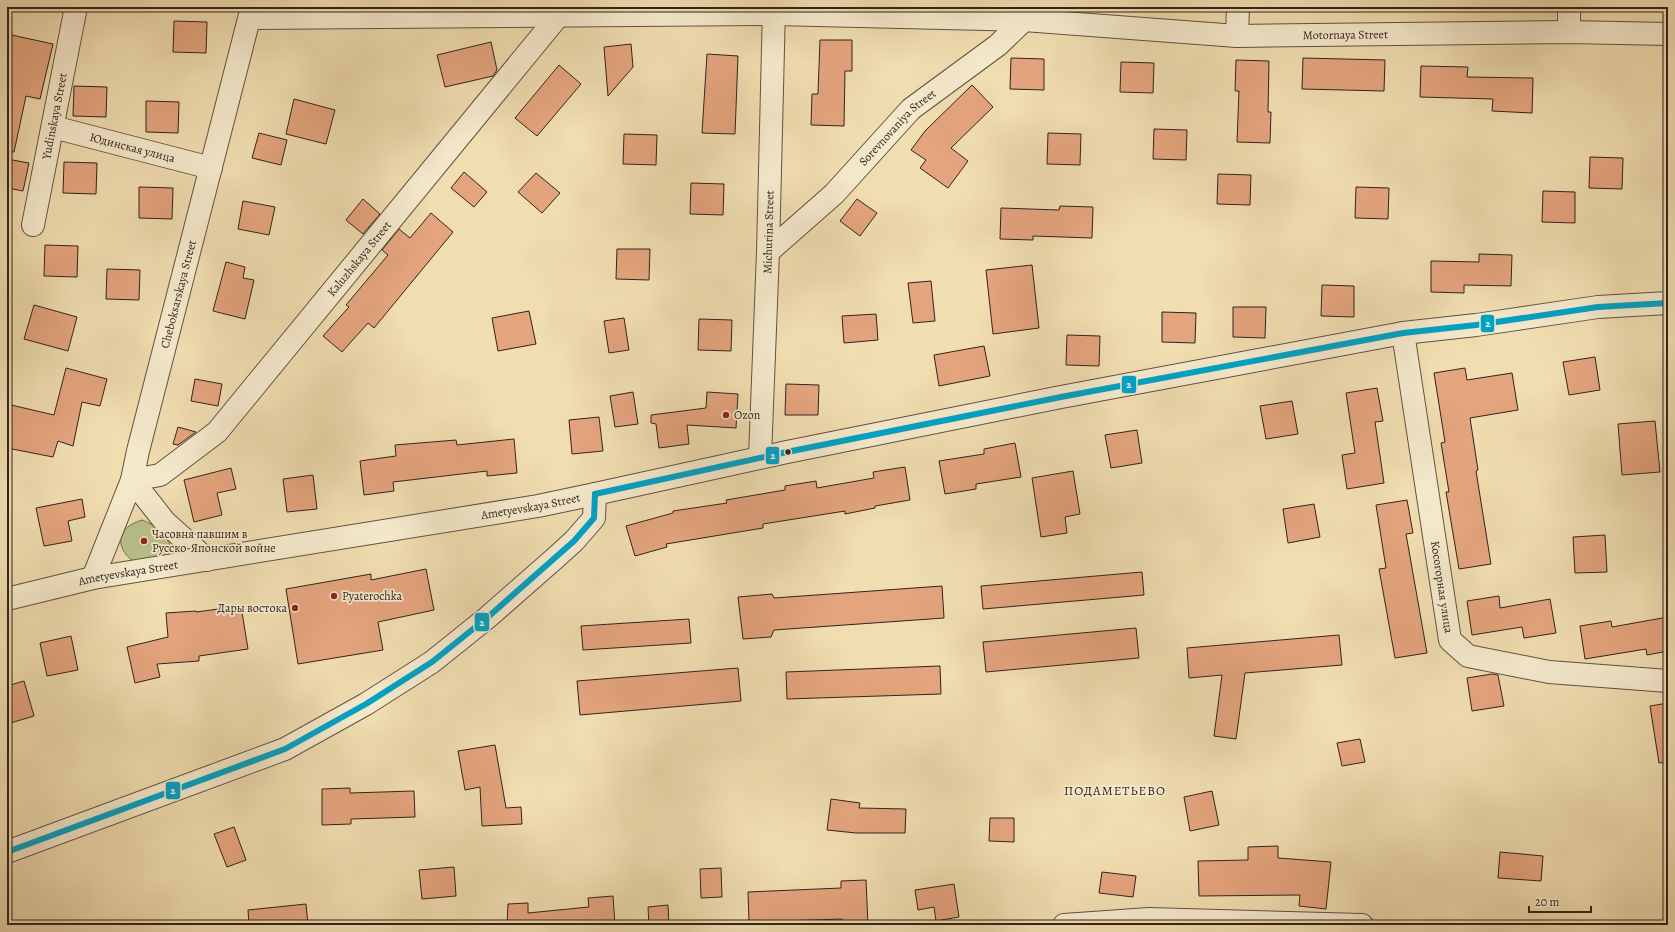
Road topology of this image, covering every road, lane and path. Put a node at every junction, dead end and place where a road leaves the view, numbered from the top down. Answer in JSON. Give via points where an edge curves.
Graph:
{"nodes":[{"id":1,"x":76,"y":7,"type":"edge"},
{"id":2,"x":1238,"y":7,"type":"edge"},
{"id":3,"x":1569,"y":7,"type":"edge"},
{"id":4,"x":774,"y":10,"type":"edge"},
{"id":5,"x":560,"y":11,"type":"edge"},
{"id":6,"x":251,"y":12,"type":"edge"},
{"id":7,"x":1024,"y":14,"type":"edge"},
{"id":8,"x":1569,"y":32,"type":"junction"},
{"id":9,"x":1668,"y":34,"type":"edge"},
{"id":10,"x":1237,"y":36,"type":"junction"},
{"id":11,"x":53,"y":127,"type":"junction"},
{"id":12,"x":211,"y":168,"type":"junction"},
{"id":13,"x":33,"y":225,"type":"dead end"},
{"id":14,"x":768,"y":252,"type":"junction"},
{"id":15,"x":1668,"y":303,"type":"edge"},
{"id":16,"x":1403,"y":334,"type":"junction"},
{"id":17,"x":760,"y":457,"type":"junction"},
{"id":18,"x":132,"y":480,"type":"junction"},
{"id":19,"x":595,"y":494,"type":"junction"},
{"id":20,"x":207,"y":560,"type":"junction"},
{"id":21,"x":94,"y":578,"type":"junction"},
{"id":22,"x":7,"y":599,"type":"edge"},
{"id":23,"x":1668,"y":681,"type":"edge"},
{"id":24,"x":7,"y":852,"type":"edge"},
{"id":25,"x":1064,"y":925,"type":"edge"},
{"id":26,"x":1362,"y":925,"type":"edge"}],
"edges":[{"from":1,"to":11,"type":"street","name":"Yudinskaya Street"},
{"from":2,"to":10,"type":"street"},
{"from":3,"to":8,"type":"street"},
{"from":4,"to":5,"type":"street","name":"Motornaya Street"},
{"from":4,"to":7,"type":"street","name":"Motornaya Street"},
{"from":4,"to":14,"type":"street","name":"Michurina Street"},
{"from":5,"to":6,"type":"street","name":"Motornaya Street"},
{"from":5,"to":18,"type":"street","name":"Kaluzhskaya Street","via":[[217,432],[160,475]]},
{"from":6,"to":12,"type":"street","name":"Cheboksarskaya Street"},
{"from":7,"to":10,"type":"street","name":"Motornaya Street"},
{"from":7,"to":14,"type":"street","name":"Sorevnovaniya Street","via":[[998,45],[911,109],[834,194]]},
{"from":8,"to":9,"type":"street","name":"Motornaya Street"},
{"from":8,"to":10,"type":"street","name":"Motornaya Street"},
{"from":11,"to":12,"type":"street","name":"Юдинская улица"},
{"from":11,"to":13,"type":"street","name":"Yudinskaya Street"},
{"from":12,"to":18,"type":"street","name":"Cheboksarskaya Street"},
{"from":14,"to":17,"type":"street","name":"Michurina Street"},
{"from":15,"to":16,"type":"street","name":"Ametyevskaya Street","via":[[1598,307]]},
{"from":16,"to":17,"type":"street","name":"Ametyevskaya Street","via":[[1062,397]]},
{"from":16,"to":23,"type":"street","name":"Косогорная улица","via":[[1450,640],[1468,656],[1549,672]]},
{"from":17,"to":19,"type":"street","name":"Ametyevskaya Street"},
{"from":18,"to":20,"type":"street","via":[[165,522]]},
{"from":18,"to":21,"type":"street","name":"Cheboksarskaya Street"},
{"from":19,"to":20,"type":"street","name":"Ametyevskaya Street","via":[[538,506]]},
{"from":19,"to":24,"type":"street","via":[[594,518],[574,541],[488,617],[432,662],[366,704],[285,748]]},
{"from":20,"to":21,"type":"street","name":"Ametyevskaya Street"},
{"from":21,"to":22,"type":"street","name":"Ametyevskaya Street"},
{"from":25,"to":26,"type":"street","via":[[1148,919]]}]}
